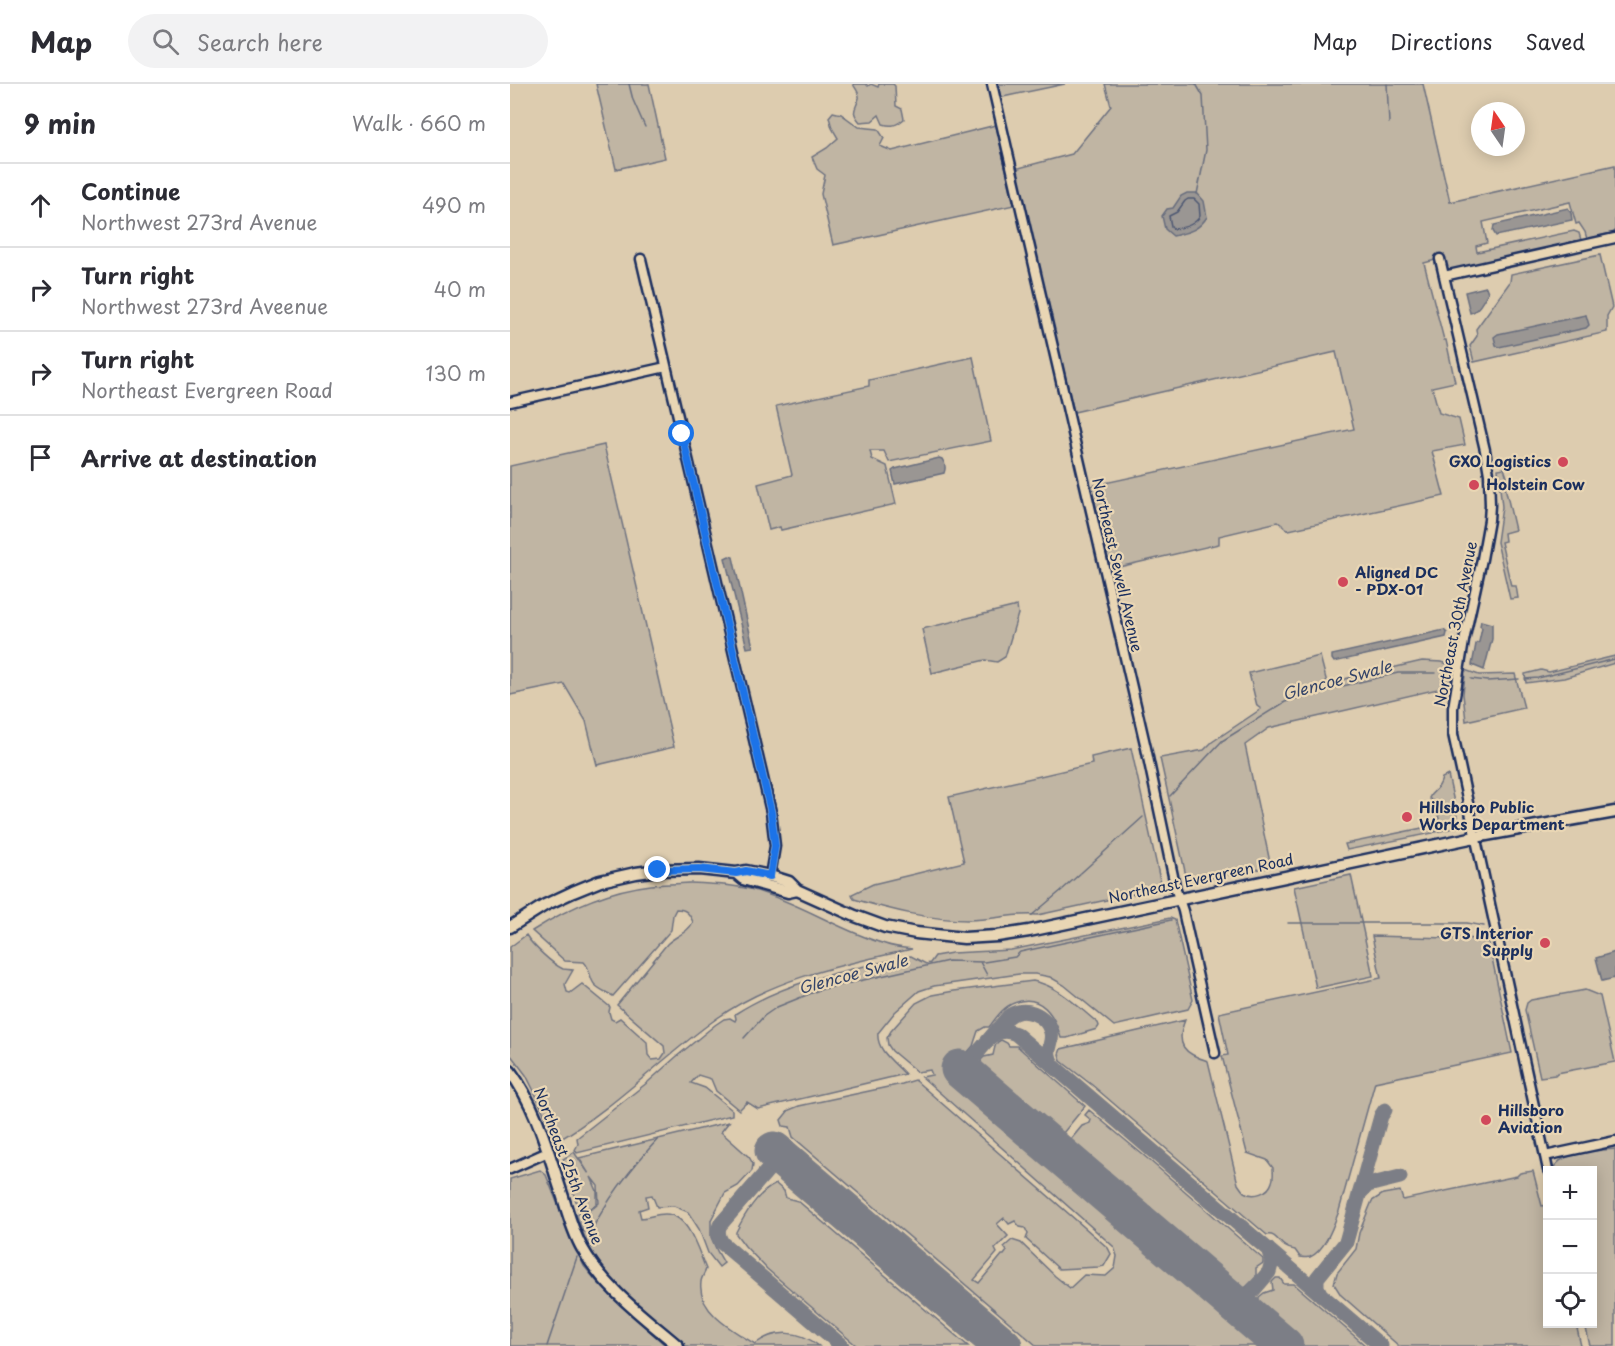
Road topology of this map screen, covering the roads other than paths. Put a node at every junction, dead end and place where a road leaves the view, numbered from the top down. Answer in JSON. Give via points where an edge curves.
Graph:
{"nodes":[{"id":1,"x":992,"y":84,"type":"edge"},
{"id":2,"x":1615,"y":238,"type":"edge"},
{"id":3,"x":641,"y":259,"type":"dead end"},
{"id":4,"x":1440,"y":259,"type":"dead end"},
{"id":5,"x":1444,"y":276,"type":"junction"},
{"id":6,"x":666,"y":367,"type":"junction"},
{"id":7,"x":510,"y":402,"type":"edge"},
{"id":8,"x":1615,"y":812,"type":"edge"},
{"id":9,"x":1475,"y":837,"type":"junction"},
{"id":10,"x":736,"y":873,"type":"junction"},
{"id":11,"x":770,"y":876,"type":"junction"},
{"id":12,"x":797,"y":890,"type":"junction"},
{"id":13,"x":1179,"y":899,"type":"junction"},
{"id":14,"x":510,"y":927,"type":"edge"},
{"id":15,"x":1215,"y":1053,"type":"dead end"},
{"id":16,"x":510,"y":1071,"type":"edge"},
{"id":17,"x":1615,"y":1141,"type":"edge"},
{"id":18,"x":548,"y":1152,"type":"junction"},
{"id":19,"x":1545,"y":1156,"type":"junction"},
{"id":20,"x":1547,"y":1166,"type":"edge"},
{"id":21,"x":510,"y":1169,"type":"edge"},
{"id":22,"x":678,"y":1346,"type":"edge"}],
"edges":[{"from":1,"to":13,"type":"street","name":"Northeast Sewell Avenue"},
{"from":2,"to":5,"type":"street"},
{"from":3,"to":6,"type":"street"},
{"from":4,"to":5,"type":"street","name":"Northeast 30th Avenue"},
{"from":5,"to":9,"type":"street","name":"Northeast 30th Avenue","via":[[1489,474],[1487,532],[1453,708],[1455,749]]},
{"from":6,"to":7,"type":"street"},
{"from":6,"to":11,"type":"street","via":[[771,812],[775,846]]},
{"from":8,"to":9,"type":"main road","name":"Northeast Evergreen Road"},
{"from":9,"to":13,"type":"main road","name":"Northeast Evergreen Road"},
{"from":9,"to":19,"type":"street","name":"Northeast 30th Avenue"},
{"from":10,"to":11,"type":"main road","name":"Northeast Evergreen Road"},
{"from":10,"to":12,"type":"main road","name":"Northeast Evergreen Road","via":[[743,879],[788,892]]},
{"from":10,"to":14,"type":"main road","name":"Northeast Evergreen Road","via":[[678,869],[615,877],[545,905]]},
{"from":11,"to":12,"type":"main road","name":"Northeast Evergreen Road","via":[[789,882]]},
{"from":12,"to":13,"type":"main road","name":"Northeast Evergreen Road","via":[[885,927],[956,937],[1022,933]]},
{"from":13,"to":15,"type":"street","name":"Northeast Sewell Avenue"},
{"from":16,"to":18,"type":"main road","name":"Northeast 25th Avenue","via":[[529,1100]]},
{"from":17,"to":19,"type":"street"},
{"from":18,"to":21,"type":"street"},
{"from":18,"to":22,"type":"main road","name":"Northeast 25th Avenue","via":[[573,1227],[591,1263],[618,1295]]},
{"from":19,"to":20,"type":"street","name":"Northeast 30th Avenue"}]}
